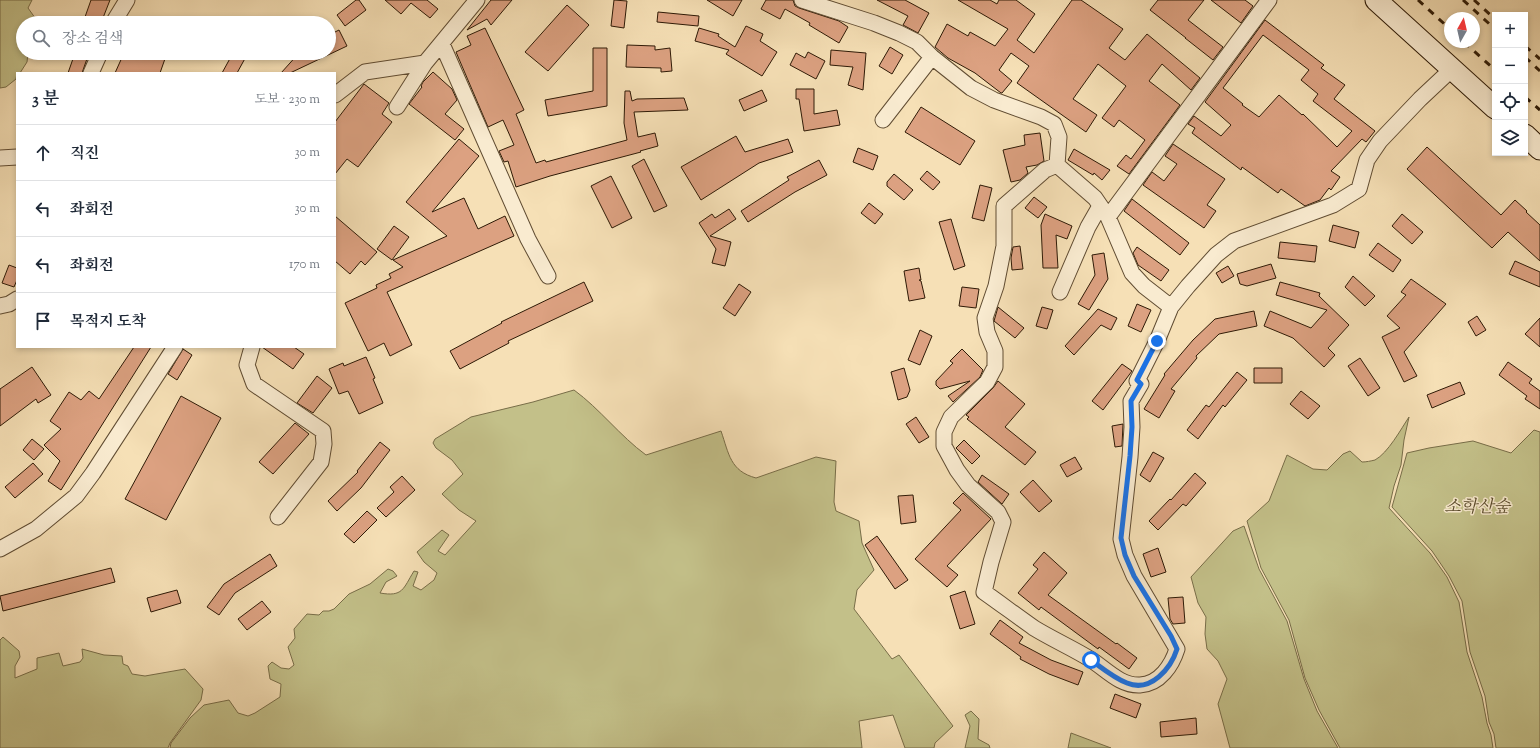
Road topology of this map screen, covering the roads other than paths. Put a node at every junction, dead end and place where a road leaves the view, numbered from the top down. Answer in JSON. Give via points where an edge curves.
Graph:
{"nodes":[{"id":1,"x":127,"y":0,"type":"edge"},
{"id":2,"x":477,"y":0,"type":"edge"},
{"id":3,"x":802,"y":0,"type":"edge"},
{"id":4,"x":1269,"y":0,"type":"edge"},
{"id":5,"x":1376,"y":0,"type":"edge"},
{"id":6,"x":117,"y":16,"type":"edge"},
{"id":7,"x":442,"y":44,"type":"junction"},
{"id":8,"x":932,"y":57,"type":"junction"},
{"id":9,"x":97,"y":60,"type":"edge"},
{"id":10,"x":425,"y":63,"type":"junction"},
{"id":11,"x":1452,"y":69,"type":"junction"},
{"id":12,"x":91,"y":72,"type":"edge"},
{"id":13,"x":336,"y":94,"type":"edge"},
{"id":14,"x":1492,"y":105,"type":"edge"},
{"id":15,"x":396,"y":107,"type":"dead end"},
{"id":16,"x":883,"y":120,"type":"dead end"},
{"id":17,"x":1528,"y":138,"type":"edge"},
{"id":18,"x":1540,"y":149,"type":"edge"},
{"id":19,"x":16,"y":157,"type":"edge"},
{"id":20,"x":0,"y":158,"type":"edge"},
{"id":21,"x":1057,"y":165,"type":"junction"},
{"id":22,"x":1104,"y":211,"type":"junction"},
{"id":23,"x":548,"y":276,"type":"dead end"},
{"id":24,"x":1060,"y":292,"type":"dead end"},
{"id":25,"x":16,"y":300,"type":"edge"},
{"id":26,"x":0,"y":306,"type":"edge"},
{"id":27,"x":1171,"y":307,"type":"junction"},
{"id":28,"x":174,"y":348,"type":"edge"},
{"id":29,"x":252,"y":348,"type":"edge"},
{"id":30,"x":278,"y":517,"type":"dead end"},
{"id":31,"x":0,"y":549,"type":"edge"}],
"edges":[{"from":1,"to":6,"type":"street"},
{"from":2,"to":7,"type":"street"},
{"from":3,"to":8,"type":"street","via":[[898,32],[917,42]]},
{"from":4,"to":22,"type":"street"},
{"from":5,"to":11,"type":"main road"},
{"from":7,"to":10,"type":"street"},
{"from":7,"to":23,"type":"street","via":[[528,239]]},
{"from":8,"to":16,"type":"street"},
{"from":8,"to":21,"type":"street","via":[[972,88],[994,100],[1042,117],[1054,124],[1059,138]]},
{"from":9,"to":12,"type":"street"},
{"from":10,"to":13,"type":"street","via":[[365,72]]},
{"from":10,"to":15,"type":"street"},
{"from":11,"to":14,"type":"main road"},
{"from":11,"to":27,"type":"street","via":[[1420,98],[1380,141],[1367,160],[1359,189],[1333,206],[1234,241],[1216,255]]},
{"from":17,"to":18,"type":"main road"},
{"from":19,"to":20,"type":"street"},
{"from":21,"to":22,"type":"street","via":[[1095,198]]},
{"from":21,"to":27,"type":"street","via":[[1045,170],[1004,206],[1004,246],[996,286],[985,318],[987,332],[995,351],[996,367],[987,382],[952,417],[944,432],[944,446],[968,485],[998,512],[1003,522],[984,592],[1034,628],[1128,684],[1142,685],[1153,681],[1165,672],[1177,649],[1134,576],[1121,538],[1130,456],[1131,401],[1141,384],[1137,380]]},
{"from":22,"to":24,"type":"street","via":[[1088,227]]},
{"from":22,"to":27,"type":"street","via":[[1132,273]]},
{"from":25,"to":26,"type":"street"},
{"from":28,"to":31,"type":"street","via":[[76,496],[36,528]]},
{"from":29,"to":30,"type":"street","via":[[247,365],[254,384],[323,431],[321,462]]}]}
